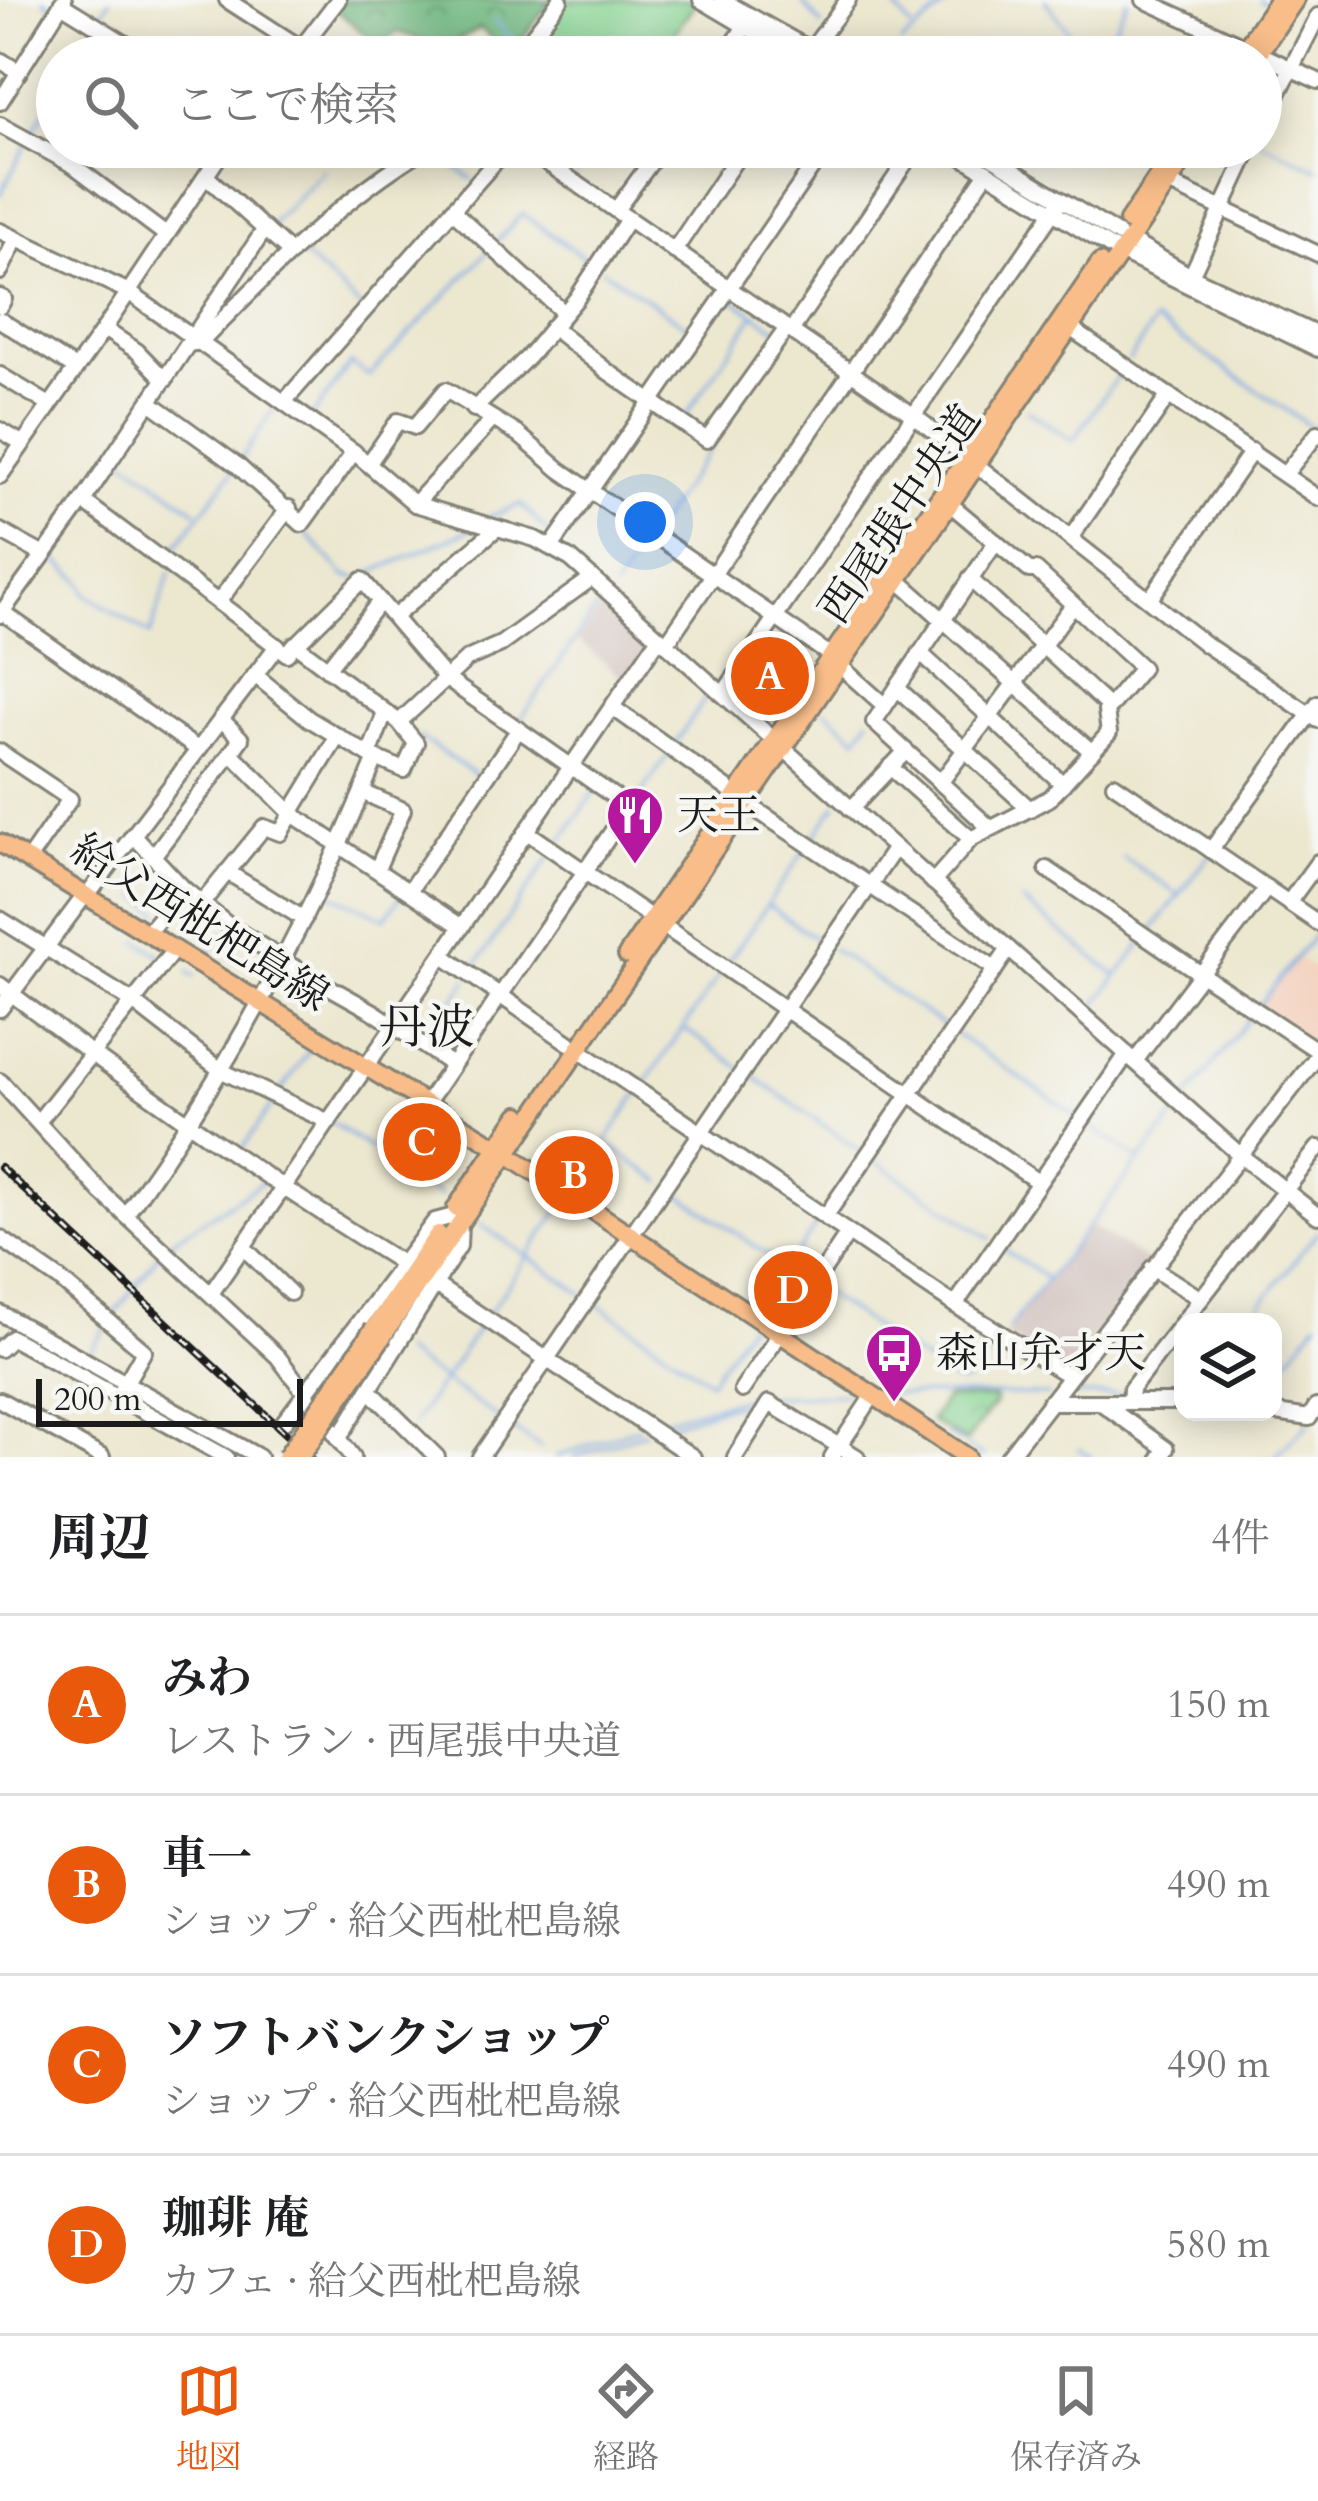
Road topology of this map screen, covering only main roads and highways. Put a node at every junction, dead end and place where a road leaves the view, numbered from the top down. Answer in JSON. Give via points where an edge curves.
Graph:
{"nodes":[{"id":1,"x":1278,"y":0,"type":"edge"},
{"id":2,"x":1295,"y":0,"type":"edge"},
{"id":3,"x":1259,"y":36,"type":"edge"},
{"id":4,"x":1265,"y":36,"type":"edge"},
{"id":5,"x":1165,"y":168,"type":"edge"},
{"id":6,"x":1178,"y":168,"type":"edge"},
{"id":7,"x":1119,"y":243,"type":"junction"},
{"id":8,"x":972,"y":460,"type":"junction"},
{"id":9,"x":835,"y":660,"type":"junction"},
{"id":10,"x":0,"y":842,"type":"edge"},
{"id":11,"x":502,"y":1150,"type":"junction"},
{"id":12,"x":378,"y":1332,"type":"junction"},
{"id":13,"x":286,"y":1457,"type":"edge"},
{"id":14,"x":300,"y":1457,"type":"edge"},
{"id":15,"x":967,"y":1457,"type":"edge"}],
"edges":[{"from":1,"to":3,"type":"main road"},
{"from":2,"to":4,"type":"main road"},
{"from":5,"to":7,"type":"main road","name":"西尾張中央道"},
{"from":6,"to":7,"type":"main road","name":"西尾張中央道"},
{"from":7,"to":8,"type":"main road","name":"西尾張中央道"},
{"from":7,"to":8,"type":"main road","name":"西尾張中央道","via":[[1070,328]]},
{"from":8,"to":9,"type":"main road","name":"西尾張中央道"},
{"from":8,"to":9,"type":"main road","name":"西尾張中央道","via":[[898,580]]},
{"from":9,"to":11,"type":"main road","name":"西尾張中央道"},
{"from":10,"to":11,"type":"main road","name":"給父西枇杷島線"},
{"from":11,"to":12,"type":"main road","name":"西尾張中央道"},
{"from":11,"to":15,"type":"main road","name":"給父西枇杷島線"},
{"from":12,"to":13,"type":"main road","name":"西尾張中央道","bridge":true},
{"from":12,"to":14,"type":"main road","name":"西尾張中央道","bridge":true}]}
